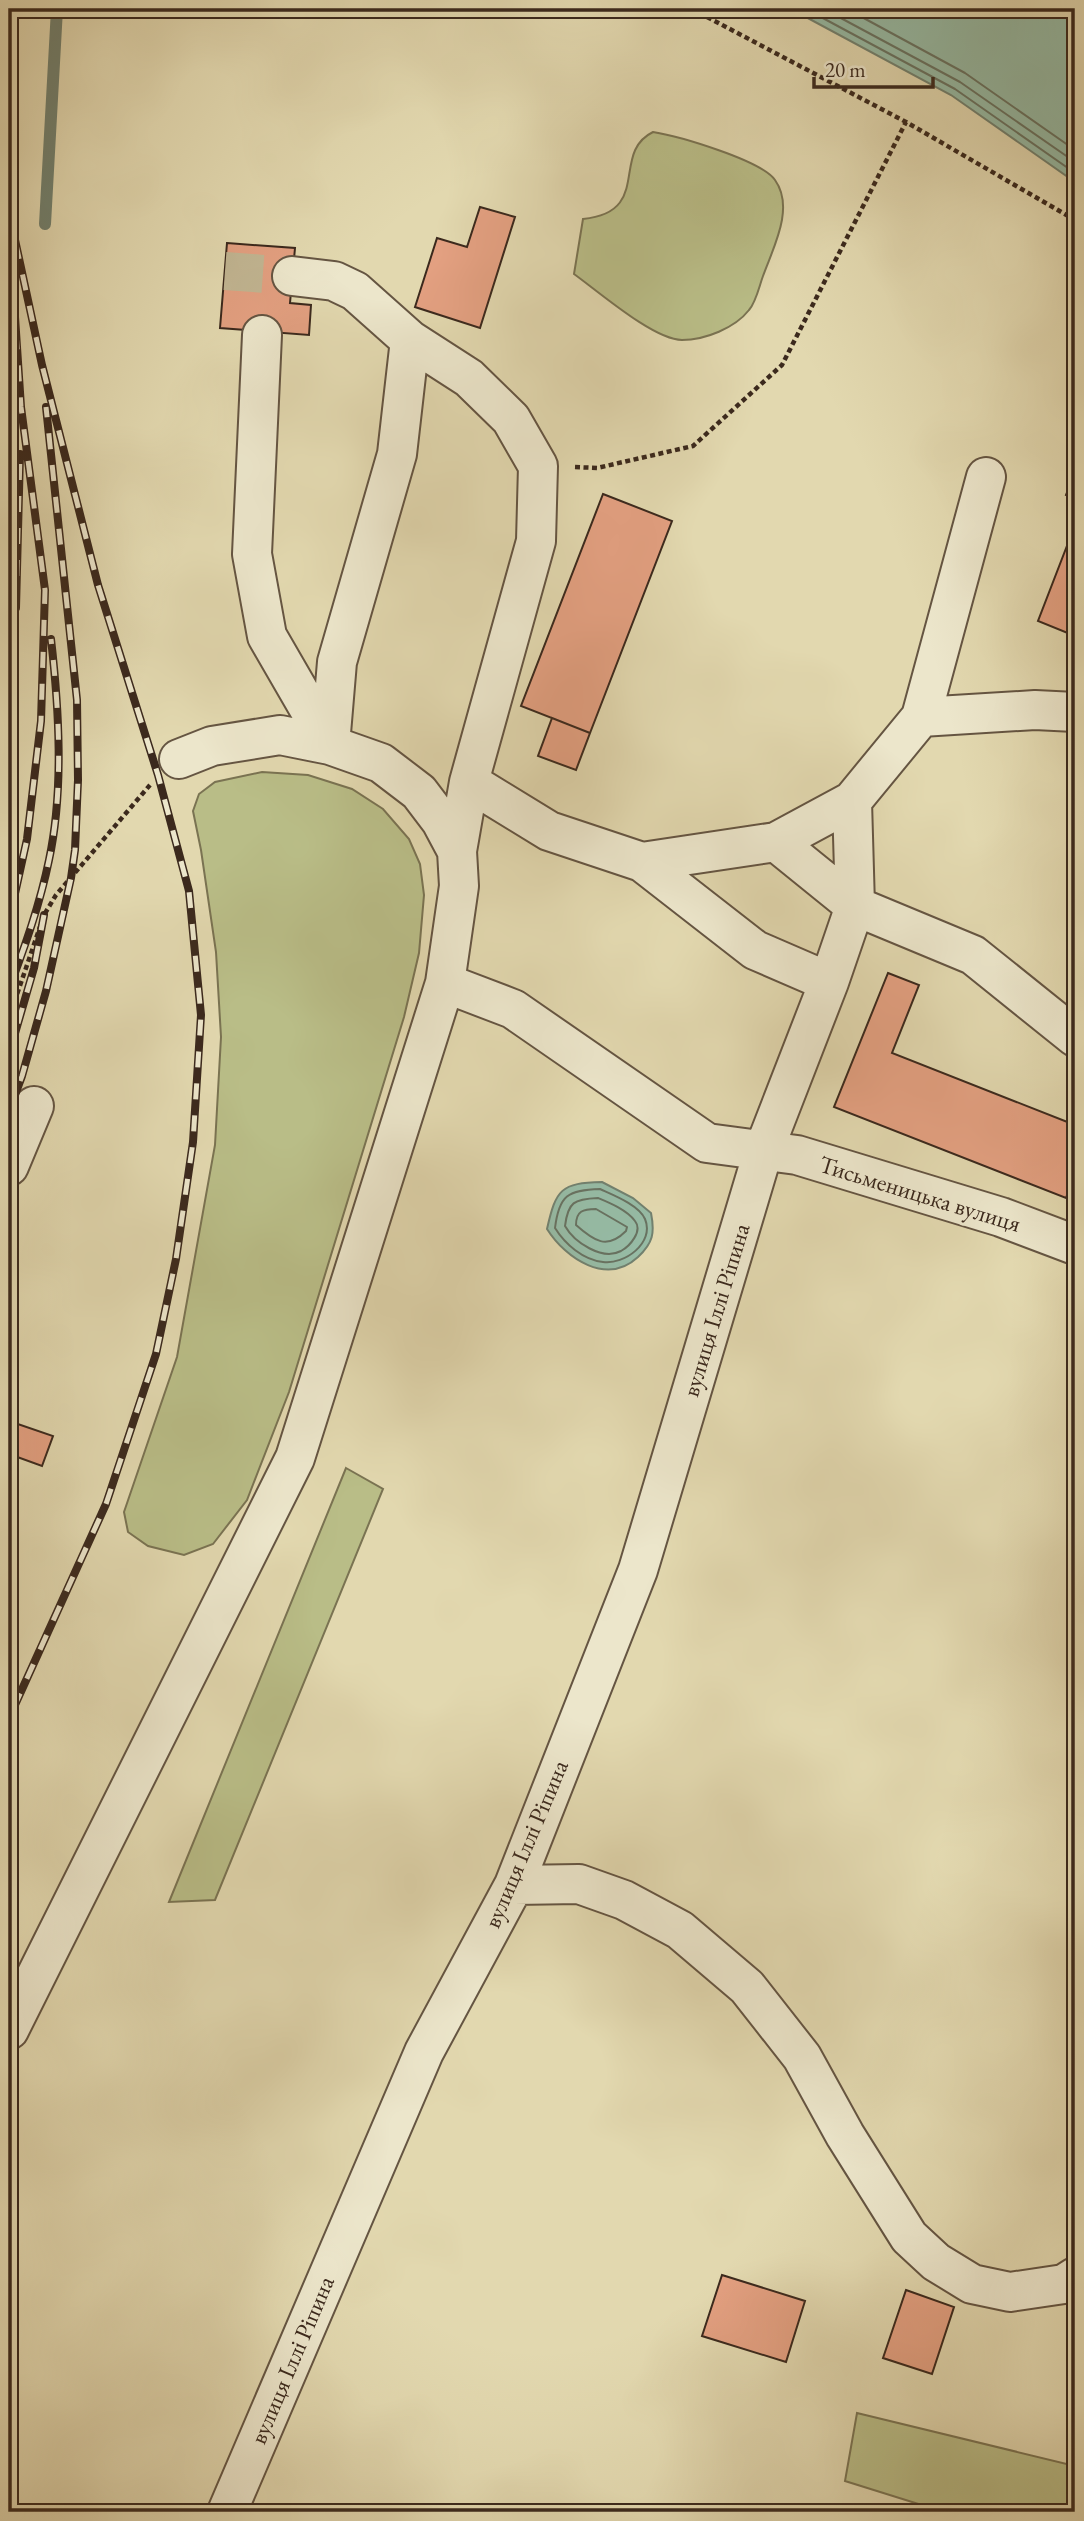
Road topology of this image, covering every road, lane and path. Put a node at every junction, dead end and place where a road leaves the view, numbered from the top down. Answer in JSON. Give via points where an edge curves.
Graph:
{"nodes":[{"id":1,"x":692,"y":9,"type":"edge"},
{"id":2,"x":906,"y":122,"type":"junction"},
{"id":3,"x":1075,"y":219,"type":"edge"},
{"id":4,"x":292,"y":276,"type":"tunnel mouth"},
{"id":5,"x":262,"y":335,"type":"dead end"},
{"id":6,"x":411,"y":340,"type":"junction"},
{"id":7,"x":537,"y":466,"type":"junction"},
{"id":8,"x":986,"y":477,"type":"dead end"},
{"id":9,"x":1075,"y":712,"type":"edge"},
{"id":10,"x":921,"y":717,"type":"junction"},
{"id":11,"x":330,"y":745,"type":"junction"},
{"id":12,"x":179,"y":759,"type":"joint"},
{"id":13,"x":469,"y":782,"type":"junction"},
{"id":14,"x":852,"y":801,"type":"junction"},
{"id":15,"x":776,"y":842,"type":"junction"},
{"id":16,"x":457,"y":851,"type":"junction"},
{"id":17,"x":642,"y":862,"type":"junction"},
{"id":18,"x":855,"y":906,"type":"junction"},
{"id":19,"x":829,"y":982,"type":"junction"},
{"id":20,"x":445,"y":983,"type":"junction"},
{"id":21,"x":9,"y":1018,"type":"edge"},
{"id":22,"x":1075,"y":1037,"type":"edge"},
{"id":23,"x":34,"y":1106,"type":"dead end"},
{"id":24,"x":763,"y":1152,"type":"junction"},
{"id":25,"x":9,"y":1166,"type":"edge"},
{"id":26,"x":1075,"y":1244,"type":"edge"},
{"id":27,"x":514,"y":1885,"type":"junction"},
{"id":28,"x":9,"y":2030,"type":"edge"},
{"id":29,"x":1075,"y":2277,"type":"edge"},
{"id":30,"x":227,"y":2512,"type":"edge"}],
"edges":[{"from":1,"to":2,"type":"path"},
{"from":2,"to":3,"type":"path"},
{"from":2,"to":7,"type":"path","via":[[782,365],[693,446],[597,468]]},
{"from":4,"to":6,"type":"street","via":[[334,281],[355,291]]},
{"from":5,"to":11,"type":"street","via":[[252,554],[267,636]]},
{"from":6,"to":7,"type":"street","via":[[469,378],[511,419]]},
{"from":6,"to":11,"type":"street","via":[[397,454],[337,662]]},
{"from":7,"to":13,"type":"street","via":[[536,541]]},
{"from":8,"to":10,"type":"street"},
{"from":9,"to":10,"type":"street"},
{"from":10,"to":14,"type":"street"},
{"from":11,"to":12,"type":"street","via":[[280,735],[212,746]]},
{"from":11,"to":16,"type":"street","via":[[381,763],[419,792]]},
{"from":12,"to":21,"type":"path","via":[[158,775],[56,895],[44,915]]},
{"from":13,"to":16,"type":"street"},
{"from":13,"to":17,"type":"street","via":[[549,831]]},
{"from":14,"to":15,"type":"street"},
{"from":14,"to":18,"type":"street"},
{"from":15,"to":17,"type":"street"},
{"from":15,"to":18,"type":"street"},
{"from":16,"to":20,"type":"street","via":[[459,886]]},
{"from":17,"to":19,"type":"street","via":[[755,950]]},
{"from":18,"to":19,"type":"street","name":"вулиця Іллі Ріпина"},
{"from":18,"to":22,"type":"street","via":[[973,954]]},
{"from":19,"to":24,"type":"street","name":"вулиця Іллі Ріпина"},
{"from":20,"to":24,"type":"street","name":"Тисьменицька вулиця","via":[[513,1009],[707,1143]]},
{"from":20,"to":28,"type":"street","via":[[295,1458]]},
{"from":23,"to":25,"type":"street"},
{"from":24,"to":26,"type":"street","name":"Тисьменицька вулиця","via":[[797,1155]]},
{"from":24,"to":27,"type":"street","name":"вулиця Іллі Ріпина","via":[[638,1570]]},
{"from":27,"to":29,"type":"street","via":[[579,1884],[624,1900],[680,1930],[747,1987],[802,2057],[909,2237],[936,2262],[972,2284],[1010,2292],[1065,2284]]},
{"from":27,"to":30,"type":"street","name":"вулиця Іллі Ріпина","via":[[424,2052]]}]}
